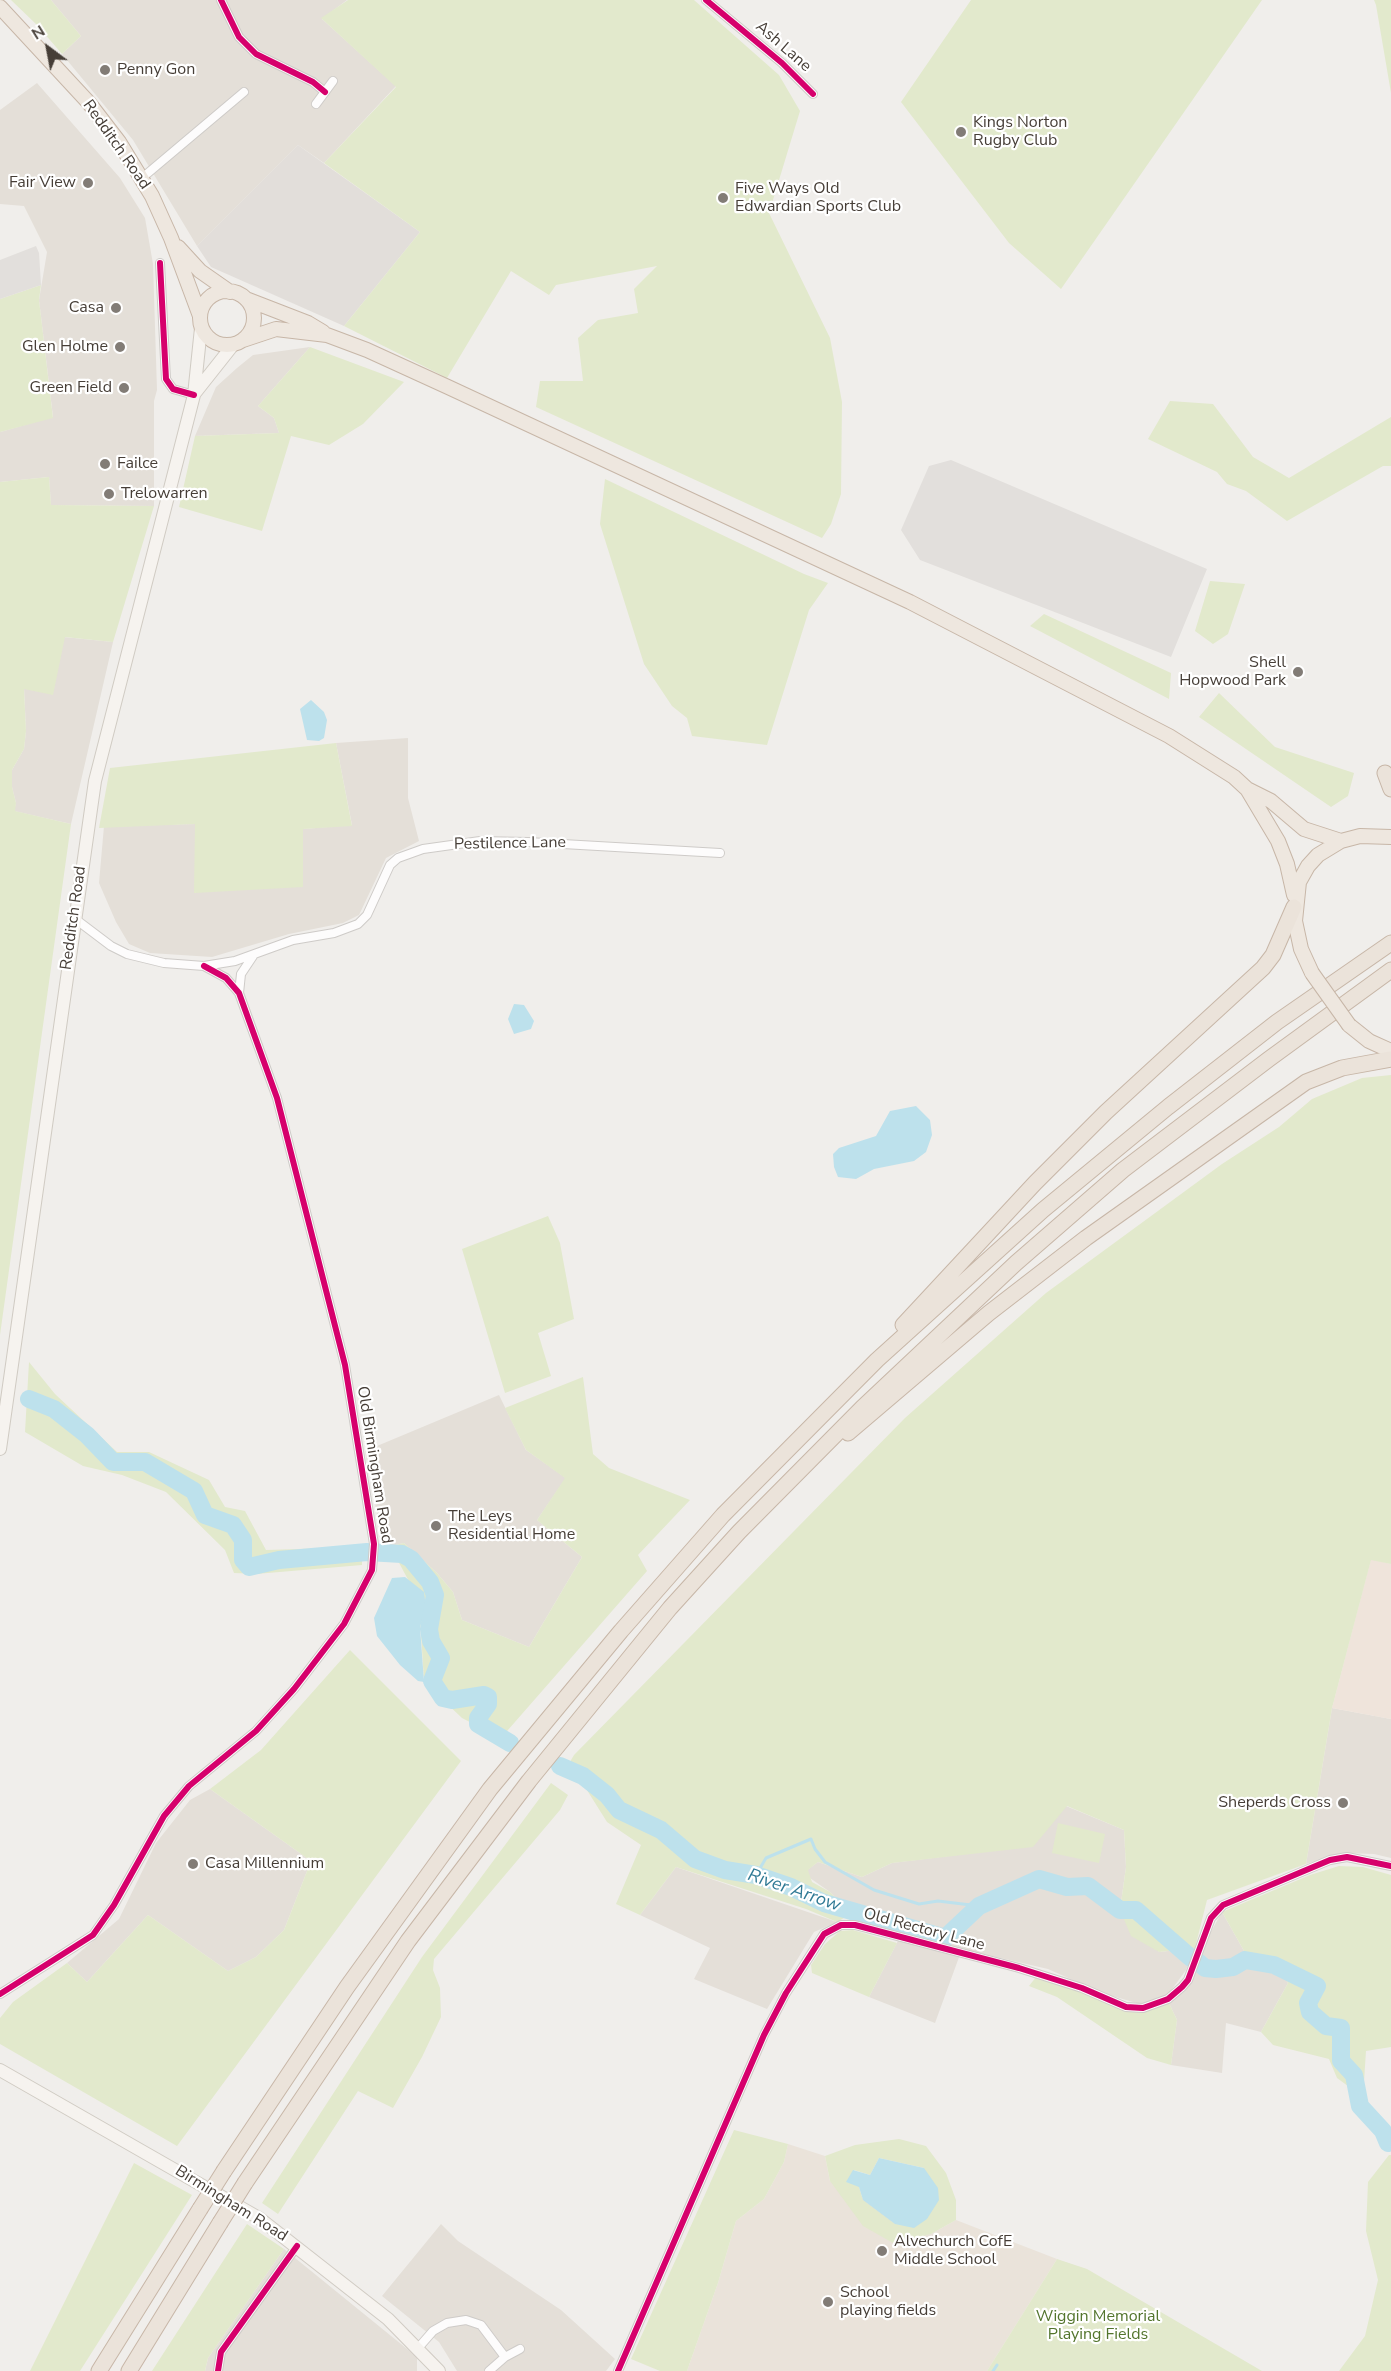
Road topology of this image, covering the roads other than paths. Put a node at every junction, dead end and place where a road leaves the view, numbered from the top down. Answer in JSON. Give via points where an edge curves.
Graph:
{"nodes":[{"id":1,"x":221,"y":0,"type":"edge"},
{"id":2,"x":706,"y":0,"type":"edge"},
{"id":3,"x":0,"y":7,"type":"edge"},
{"id":4,"x":333,"y":81,"type":"dead end"},
{"id":5,"x":244,"y":92,"type":"dead end"},
{"id":6,"x":325,"y":92,"type":"junction"},
{"id":7,"x":813,"y":94,"type":"dead end"},
{"id":8,"x":316,"y":104,"type":"dead end"},
{"id":9,"x":142,"y":178,"type":"junction"},
{"id":10,"x":171,"y":238,"type":"junction"},
{"id":11,"x":160,"y":263,"type":"dead end"},
{"id":12,"x":230,"y":292,"type":"junction"},
{"id":13,"x":246,"y":299,"type":"junction"},
{"id":14,"x":201,"y":322,"type":"junction"},
{"id":15,"x":327,"y":335,"type":"junction"},
{"id":16,"x":238,"y":342,"type":"junction"},
{"id":17,"x":194,"y":395,"type":"junction"},
{"id":18,"x":1385,"y":772,"type":"dead end"},
{"id":19,"x":1247,"y":789,"type":"junction"},
{"id":20,"x":1391,"y":789,"type":"edge"},
{"id":21,"x":1391,"y":837,"type":"edge"},
{"id":22,"x":1341,"y":841,"type":"junction"},
{"id":23,"x":720,"y":853,"type":"dead end"},
{"id":24,"x":1294,"y":904,"type":"junction"},
{"id":25,"x":74,"y":918,"type":"junction"},
{"id":26,"x":1391,"y":943,"type":"edge"},
{"id":27,"x":253,"y":956,"type":"junction"},
{"id":28,"x":204,"y":966,"type":"junction"},
{"id":29,"x":1391,"y":970,"type":"edge"},
{"id":30,"x":239,"y":993,"type":"junction"},
{"id":31,"x":1391,"y":1051,"type":"edge"},
{"id":32,"x":1391,"y":1059,"type":"edge"},
{"id":33,"x":877,"y":1360,"type":"junction"},
{"id":34,"x":0,"y":1449,"type":"edge"},
{"id":35,"x":802,"y":1468,"type":"junction"},
{"id":36,"x":1391,"y":1866,"type":"edge"},
{"id":37,"x":0,"y":1994,"type":"edge"},
{"id":38,"x":0,"y":2070,"type":"edge"},
{"id":39,"x":297,"y":2246,"type":"junction"},
{"id":40,"x":419,"y":2347,"type":"junction"},
{"id":41,"x":520,"y":2349,"type":"dead end"},
{"id":42,"x":505,"y":2357,"type":"junction"},
{"id":43,"x":99,"y":2371,"type":"edge"},
{"id":44,"x":129,"y":2371,"type":"edge"},
{"id":45,"x":218,"y":2371,"type":"edge"},
{"id":46,"x":439,"y":2371,"type":"edge"},
{"id":47,"x":489,"y":2371,"type":"edge"},
{"id":48,"x":618,"y":2371,"type":"edge"}],
"edges":[{"from":1,"to":6,"type":"street","via":[[239,36],[256,54],[314,82]]},
{"from":2,"to":7,"type":"street","name":"Ash Lane"},
{"from":3,"to":9,"type":"highway","name":"Redditch Road","via":[[89,103]]},
{"from":4,"to":6,"type":"street"},
{"from":5,"to":9,"type":"street"},
{"from":6,"to":8,"type":"street"},
{"from":9,"to":10,"type":"highway","name":"Redditch Road"},
{"from":10,"to":12,"type":"highway","name":"Redditch Road","via":[[200,271]]},
{"from":10,"to":14,"type":"highway","name":"Redditch Road"},
{"from":11,"to":17,"type":"street","via":[[166,379],[174,389]]},
{"from":12,"to":13,"type":"highway"},
{"from":12,"to":14,"type":"highway","via":[[210,297],[202,307]]},
{"from":13,"to":15,"type":"highway","via":[[308,322]]},
{"from":13,"to":16,"type":"highway","via":[[254,322]]},
{"from":14,"to":16,"type":"highway","via":[[208,338],[219,344]]},
{"from":14,"to":17,"type":"main road","name":"Redditch Road"},
{"from":15,"to":16,"type":"highway","via":[[276,329]]},
{"from":15,"to":19,"type":"highway","via":[[448,387],[910,602],[1169,736]]},
{"from":16,"to":17,"type":"main road","name":"Redditch Road"},
{"from":17,"to":25,"type":"main road","name":"Redditch Road","via":[[94,781]]},
{"from":18,"to":20,"type":"highway"},
{"from":19,"to":22,"type":"highway","via":[[1271,801],[1305,829]]},
{"from":19,"to":24,"type":"highway","via":[[1278,841],[1287,864]]},
{"from":21,"to":22,"type":"highway","via":[[1360,836]]},
{"from":22,"to":24,"type":"highway","via":[[1308,866]]},
{"from":23,"to":27,"type":"street","name":"Pestilence Lane","via":[[528,842],[480,842],[423,849],[390,865],[367,915],[358,924],[293,940]]},
{"from":24,"to":31,"type":"highway","bridge":true,"via":[[1297,935],[1312,973],[1349,1025],[1369,1041]]},
{"from":24,"to":33,"type":"highway","via":[[1274,955],[1263,968],[1035,1183],[917,1307]]},
{"from":25,"to":28,"type":"street","via":[[127,954],[164,963]]},
{"from":25,"to":34,"type":"main road","name":"Redditch Road"},
{"from":26,"to":33,"type":"highway","via":[[1277,1022],[1168,1107],[1043,1210]]},
{"from":27,"to":28,"type":"street","name":"Pestilence Lane"},
{"from":27,"to":30,"type":"street","via":[[242,974]]},
{"from":28,"to":30,"type":"street","name":"Old Birmingham Road","via":[[226,978]]},
{"from":29,"to":35,"type":"highway","via":[[1123,1170],[1016,1263]]},
{"from":30,"to":37,"type":"street","name":"Old Birmingham Road","via":[[277,1098],[345,1365],[374,1559],[368,1580],[344,1624],[294,1689],[256,1731],[189,1786],[164,1816],[103,1923],[81,1945]]},
{"from":32,"to":35,"type":"highway","via":[[1342,1068],[1306,1082],[1254,1118],[1060,1258],[989,1313],[866,1420]]},
{"from":33,"to":43,"type":"highway","bridge":true,"via":[[723,1515],[508,1768],[347,1987],[224,2171]]},
{"from":35,"to":44,"type":"highway","bridge":true,"via":[[670,1608],[560,1740],[408,1941],[244,2183]]},
{"from":36,"to":48,"type":"street","name":"Old Rectory Lane","via":[[1355,1858],[1330,1860],[1223,1905],[1211,1918],[1188,1980],[1168,1999],[1143,2008],[1126,2007],[1019,1968],[855,1925],[831,1929],[811,1951],[764,2035]]},
{"from":38,"to":39,"type":"main road","name":"Birmingham Road","via":[[238,2206]]},
{"from":39,"to":40,"type":"main road","name":"Birmingham Road"},
{"from":39,"to":45,"type":"street","via":[[221,2352]]},
{"from":40,"to":42,"type":"street","via":[[432,2331],[466,2320],[481,2325]]},
{"from":40,"to":46,"type":"main road","name":"Birmingham Road"},
{"from":41,"to":42,"type":"street"},
{"from":42,"to":47,"type":"street"}]}
